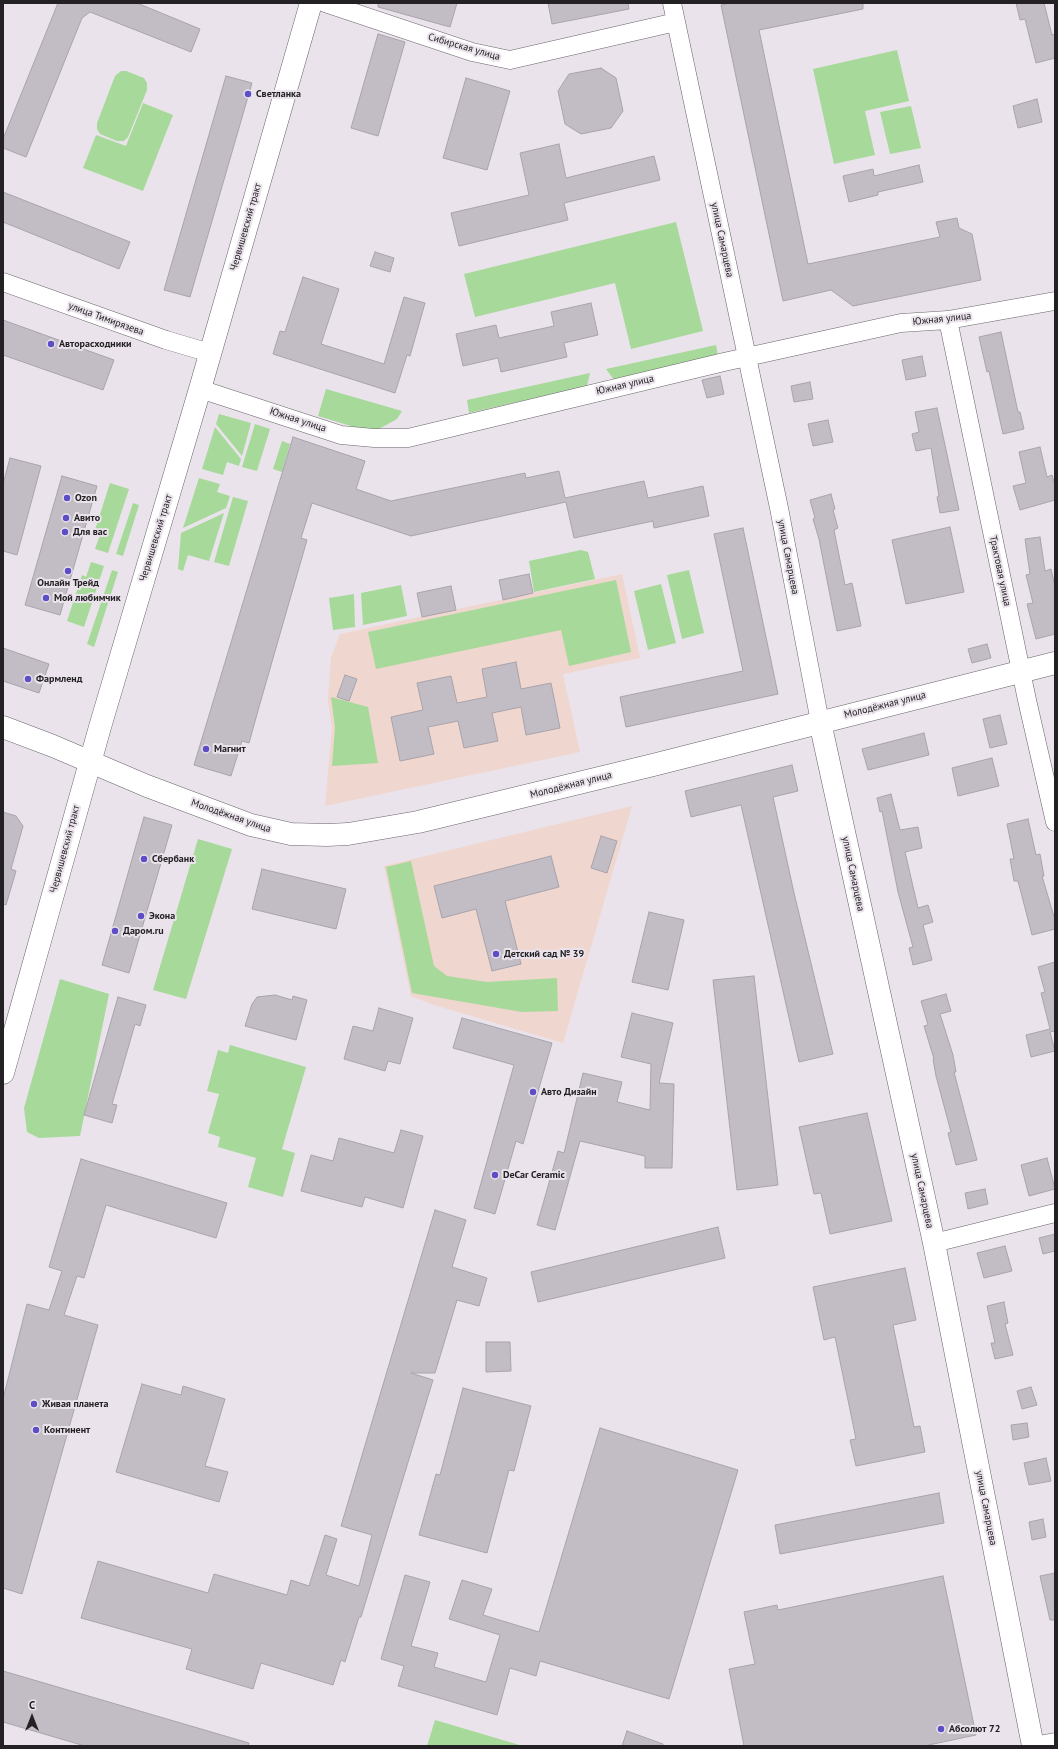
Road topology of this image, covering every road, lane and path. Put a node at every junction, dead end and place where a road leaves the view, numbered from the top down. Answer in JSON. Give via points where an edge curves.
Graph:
{"nodes":[{"id":1,"x":311,"y":3,"type":"edge"},
{"id":2,"x":325,"y":3,"type":"edge"},
{"id":3,"x":672,"y":3,"type":"edge"},
{"id":4,"x":676,"y":22,"type":"junction"},
{"id":5,"x":3,"y":282,"type":"edge"},
{"id":6,"x":1055,"y":301,"type":"edge"},
{"id":7,"x":948,"y":320,"type":"junction"},
{"id":8,"x":210,"y":353,"type":"junction"},
{"id":9,"x":748,"y":356,"type":"junction"},
{"id":10,"x":200,"y":389,"type":"junction"},
{"id":11,"x":1055,"y":663,"type":"edge"},
{"id":12,"x":1021,"y":670,"type":"junction"},
{"id":13,"x":820,"y":722,"type":"junction"},
{"id":14,"x":3,"y":727,"type":"edge"},
{"id":15,"x":90,"y":762,"type":"junction"},
{"id":16,"x":1055,"y":822,"type":"edge"},
{"id":17,"x":3,"y":1073,"type":"edge"},
{"id":18,"x":1055,"y":1213,"type":"edge"},
{"id":19,"x":934,"y":1243,"type":"junction"},
{"id":20,"x":1055,"y":1742,"type":"edge"},
{"id":21,"x":1033,"y":1746,"type":"edge"}],
"edges":[{"from":1,"to":8,"type":"street","name":"Червишевский тракт"},
{"from":2,"to":4,"type":"street","name":"Сибирская улица","via":[[472,52],[510,60]]},
{"from":3,"to":4,"type":"street","name":"улица Самарцева"},
{"from":4,"to":9,"type":"street","name":"улица Самарцева"},
{"from":5,"to":8,"type":"street","name":"улица Тимирязева"},
{"from":6,"to":7,"type":"street","name":"Южная улица"},
{"from":7,"to":9,"type":"street","name":"Южная улица","via":[[901,323]]},
{"from":7,"to":12,"type":"street","name":"Трактовая улица"},
{"from":8,"to":10,"type":"street","name":"Червишевский тракт"},
{"from":9,"to":10,"type":"street","name":"Южная улица","via":[[408,438],[374,438],[341,434]]},
{"from":9,"to":13,"type":"street","name":"улица Самарцева"},
{"from":10,"to":15,"type":"street","name":"Червишевский тракт"},
{"from":11,"to":12,"type":"street","name":"Молодёжная улица"},
{"from":12,"to":13,"type":"street","name":"Молодёжная улица"},
{"from":12,"to":16,"type":"street","name":"Трактовая улица"},
{"from":13,"to":15,"type":"street","name":"Молодёжная улица","via":[[418,822],[348,834],[291,834],[251,825]]},
{"from":13,"to":19,"type":"street","name":"улица Самарцева"},
{"from":14,"to":15,"type":"street","name":"Молодёжная улица"},
{"from":15,"to":17,"type":"street","name":"Червишевский тракт"},
{"from":18,"to":19,"type":"street"},
{"from":19,"to":21,"type":"street","name":"улица Самарцева"},
{"from":20,"to":21,"type":"street"}]}
